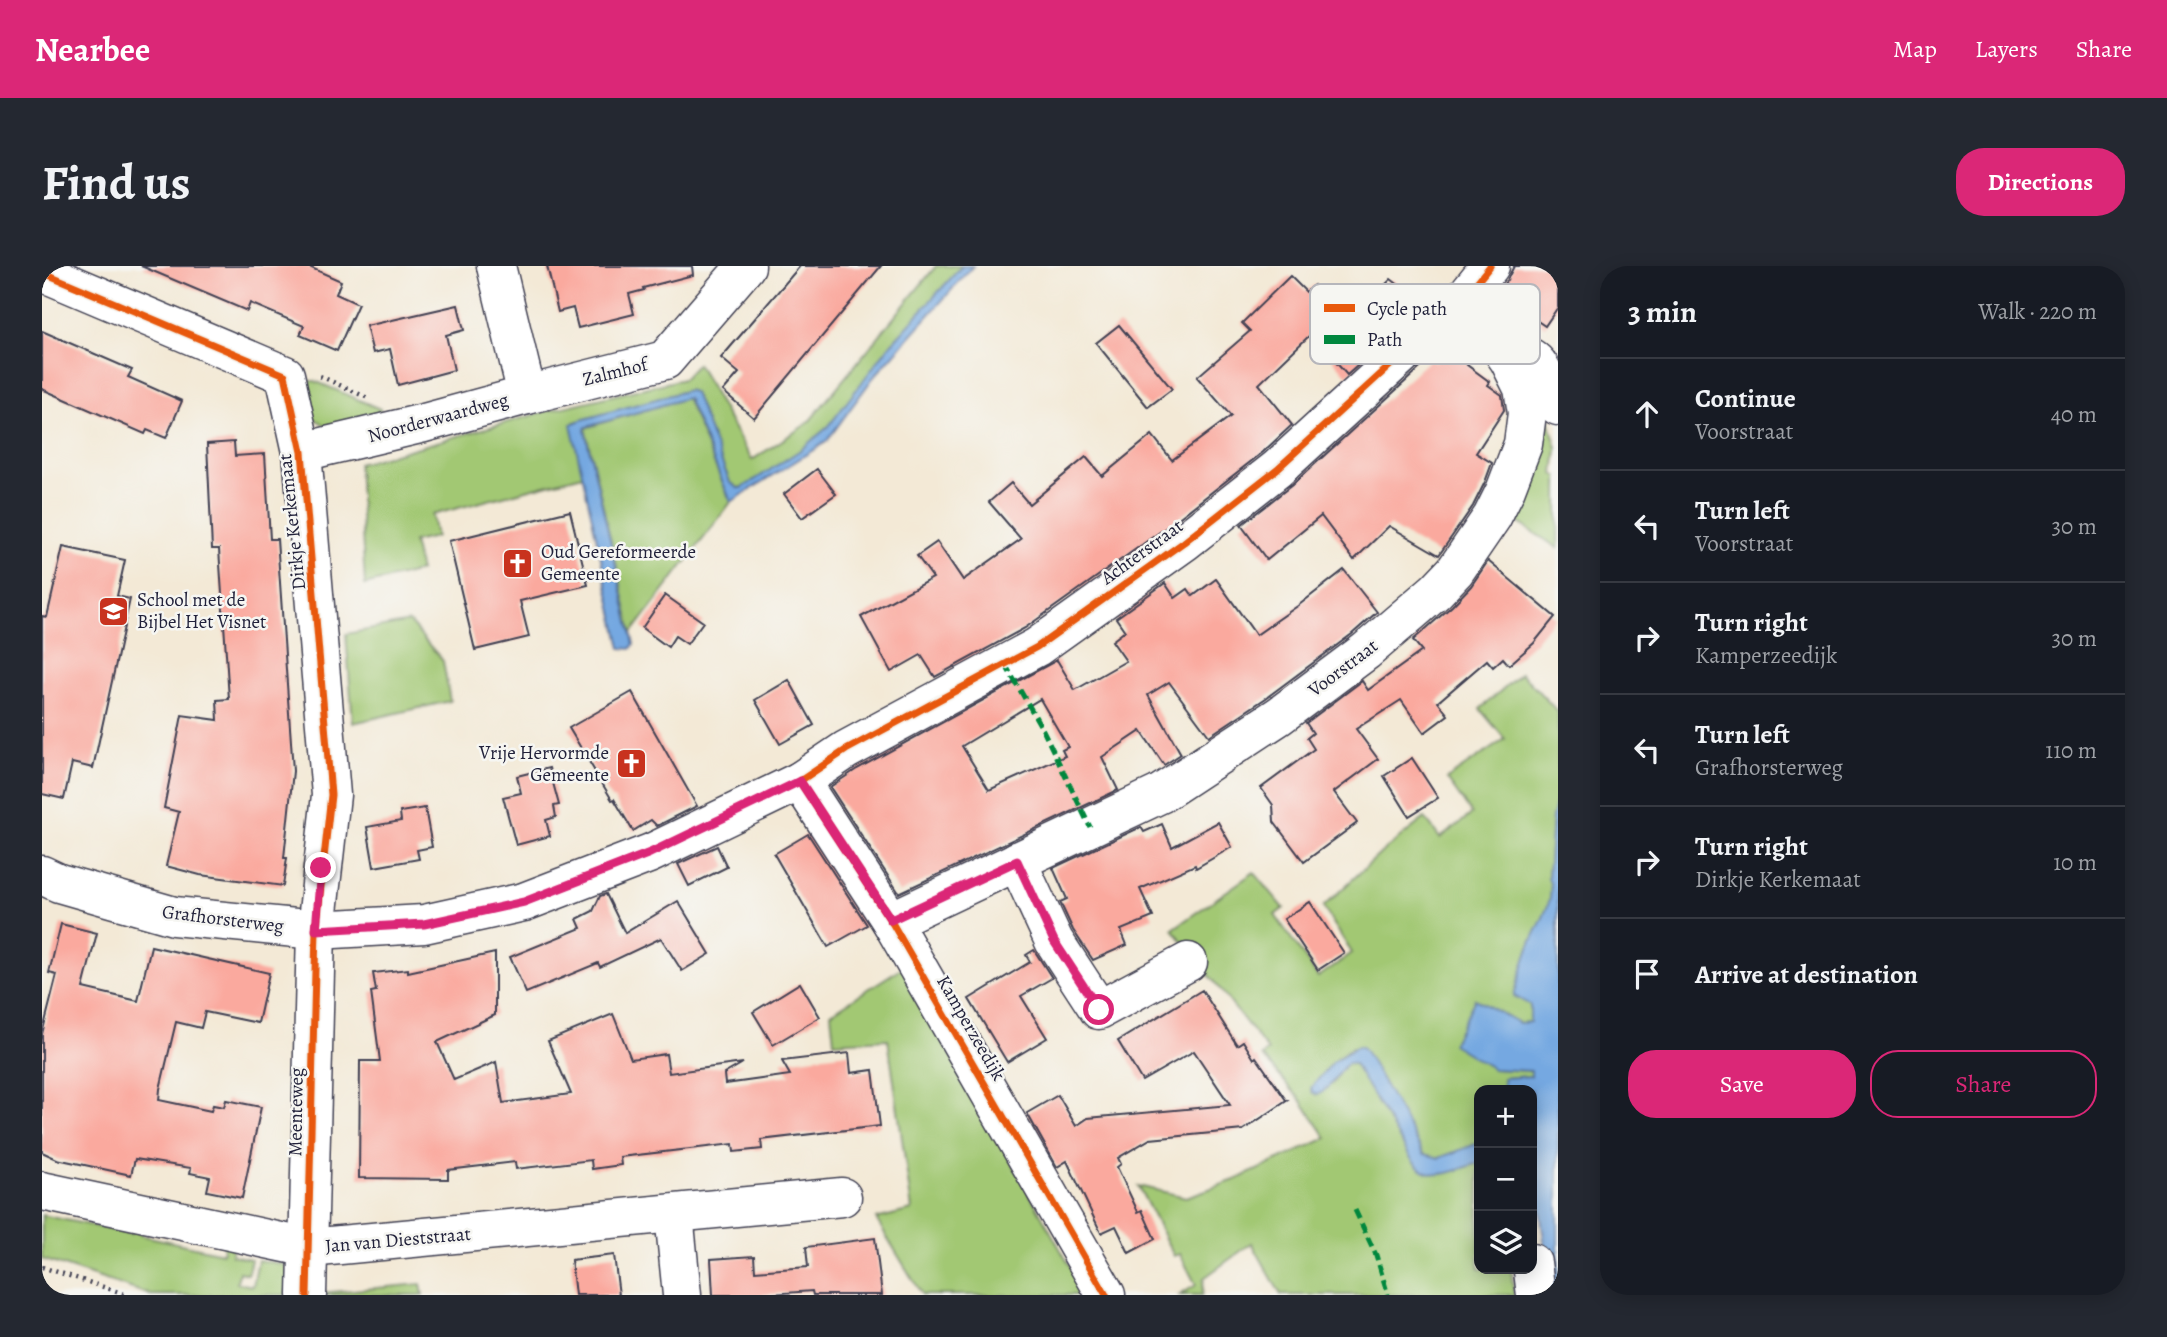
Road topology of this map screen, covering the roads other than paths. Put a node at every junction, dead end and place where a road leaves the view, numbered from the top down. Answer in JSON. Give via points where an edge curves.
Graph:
{"nodes":[{"id":1,"x":496,"y":266,"type":"edge"},
{"id":2,"x":746,"y":266,"type":"edge"},
{"id":3,"x":1490,"y":266,"type":"edge"},
{"id":4,"x":42,"y":272,"type":"edge"},
{"id":5,"x":1476,"y":284,"type":"edge"},
{"id":6,"x":1392,"y":364,"type":"edge"},
{"id":7,"x":1511,"y":364,"type":"edge"},
{"id":8,"x":1538,"y":364,"type":"edge"},
{"id":9,"x":527,"y":395,"type":"junction"},
{"id":10,"x":1558,"y":405,"type":"edge"},
{"id":11,"x":302,"y":452,"type":"junction"},
{"id":12,"x":800,"y":781,"type":"junction"},
{"id":13,"x":1017,"y":861,"type":"junction"},
{"id":14,"x":42,"y":875,"type":"edge"},
{"id":15,"x":891,"y":920,"type":"junction"},
{"id":16,"x":316,"y":930,"type":"junction"},
{"id":17,"x":1188,"y":962,"type":"dead end"},
{"id":18,"x":42,"y":1191,"type":"edge"},
{"id":19,"x":842,"y":1197,"type":"dead end"},
{"id":20,"x":674,"y":1214,"type":"junction"},
{"id":21,"x":309,"y":1248,"type":"junction"},
{"id":22,"x":1533,"y":1274,"type":"edge"},
{"id":23,"x":307,"y":1295,"type":"edge"},
{"id":24,"x":682,"y":1295,"type":"edge"},
{"id":25,"x":1106,"y":1295,"type":"edge"},
{"id":26,"x":1536,"y":1295,"type":"edge"}],
"edges":[{"from":1,"to":9,"type":"street","name":"Noorderwaardweg"},
{"from":2,"to":9,"type":"street","name":"Zalmhof","via":[[665,360]]},
{"from":3,"to":5,"type":"street","name":"Achterstraat"},
{"from":4,"to":11,"type":"street","name":"Dirkje Kerkemaat","via":[[285,375]]},
{"from":6,"to":12,"type":"street","name":"Achterstraat","via":[[1277,469],[1037,647],[846,750]]},
{"from":7,"to":13,"type":"street","name":"Voorstraat","via":[[1526,401],[1522,444],[1492,517],[1436,591],[1279,716],[1160,794]]},
{"from":8,"to":10,"type":"street"},
{"from":9,"to":11,"type":"street","name":"Noorderwaardweg"},
{"from":11,"to":16,"type":"street","name":"Dirkje Kerkemaat","via":[[331,795]]},
{"from":12,"to":15,"type":"street","name":"Kamperzeedijk"},
{"from":12,"to":16,"type":"street","name":"Grafhorsterweg","via":[[650,853],[524,902],[424,924]]},
{"from":13,"to":15,"type":"street","name":"Voorstraat"},
{"from":13,"to":17,"type":"street","via":[[1054,941],[1099,1010]]},
{"from":14,"to":16,"type":"street","name":"Grafhorsterweg","via":[[174,916]]},
{"from":15,"to":25,"type":"street","name":"Kamperzeedijk"},
{"from":16,"to":21,"type":"street","name":"Meenteweg"},
{"from":18,"to":21,"type":"street","name":"Jan van Dieststraat"},
{"from":19,"to":20,"type":"street","name":"Jan van Dieststraat"},
{"from":20,"to":21,"type":"street","name":"Jan van Dieststraat"},
{"from":20,"to":24,"type":"street"},
{"from":21,"to":23,"type":"street","name":"Meenteweg"},
{"from":22,"to":26,"type":"street"}]}
